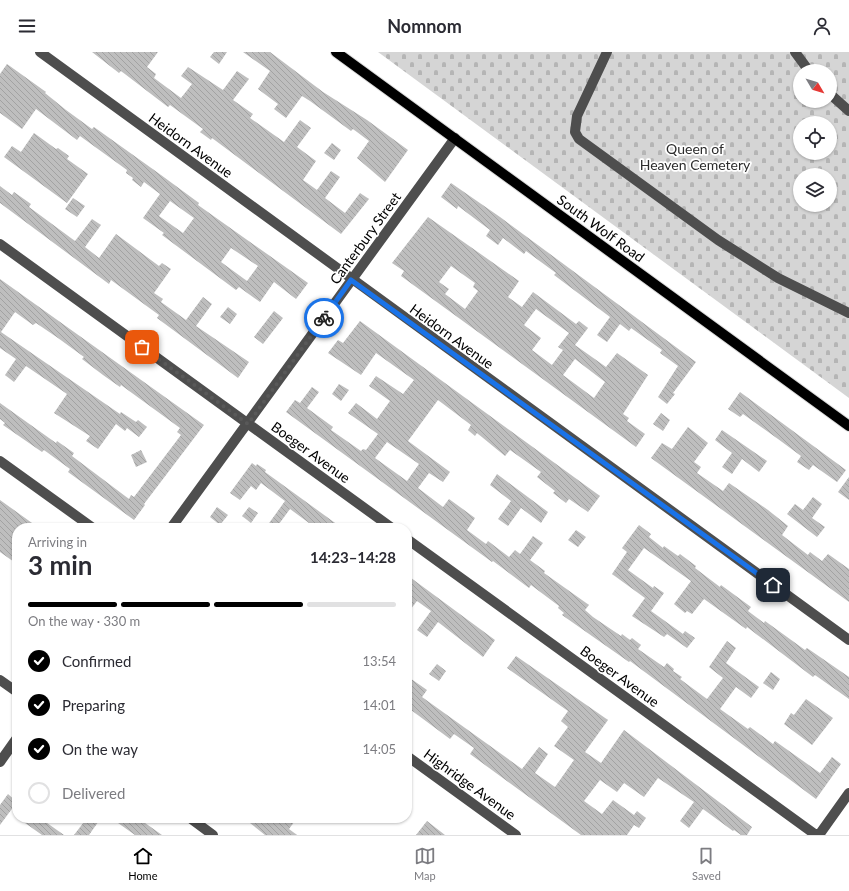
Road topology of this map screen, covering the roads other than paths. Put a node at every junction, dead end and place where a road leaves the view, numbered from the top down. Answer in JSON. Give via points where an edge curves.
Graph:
{"nodes":[{"id":1,"x":40,"y":52,"type":"edge"},
{"id":2,"x":336,"y":52,"type":"edge"},
{"id":3,"x":607,"y":52,"type":"edge"},
{"id":4,"x":795,"y":52,"type":"edge"},
{"id":5,"x":804,"y":64,"type":"edge"},
{"id":6,"x":837,"y":100,"type":"edge"},
{"id":7,"x":849,"y":111,"type":"edge"},
{"id":8,"x":455,"y":138,"type":"junction"},
{"id":9,"x":0,"y":244,"type":"edge"},
{"id":10,"x":351,"y":280,"type":"junction"},
{"id":11,"x":849,"y":312,"type":"edge"},
{"id":12,"x":248,"y":424,"type":"junction"},
{"id":13,"x":849,"y":426,"type":"edge"},
{"id":14,"x":0,"y":461,"type":"edge"},
{"id":15,"x":86,"y":523,"type":"edge"},
{"id":16,"x":175,"y":523,"type":"edge"},
{"id":17,"x":385,"y":523,"type":"edge"},
{"id":18,"x":412,"y":543,"type":"edge"},
{"id":19,"x":849,"y":640,"type":"edge"},
{"id":20,"x":0,"y":680,"type":"edge"},
{"id":21,"x":12,"y":688,"type":"edge"},
{"id":22,"x":12,"y":745,"type":"edge"},
{"id":23,"x":412,"y":760,"type":"edge"},
{"id":24,"x":0,"y":762,"type":"edge"},
{"id":25,"x":849,"y":793,"type":"edge"},
{"id":26,"x":197,"y":823,"type":"edge"},
{"id":27,"x":213,"y":835,"type":"edge"},
{"id":28,"x":516,"y":835,"type":"edge"},
{"id":29,"x":816,"y":835,"type":"edge"},
{"id":30,"x":819,"y":835,"type":"edge"}],
"edges":[{"from":1,"to":10,"type":"street","name":"Heidorn Avenue"},
{"from":2,"to":8,"type":"main road","name":"South Wolf Road"},
{"from":3,"to":11,"type":"street","via":[[577,116],[575,132],[579,139],[742,255],[802,291]]},
{"from":4,"to":5,"type":"street"},
{"from":6,"to":7,"type":"street"},
{"from":8,"to":10,"type":"street","name":"Canterbury Street"},
{"from":8,"to":13,"type":"main road","name":"South Wolf Road"},
{"from":9,"to":12,"type":"street","name":"Boeger Avenue"},
{"from":10,"to":12,"type":"street","name":"Canterbury Street"},
{"from":10,"to":19,"type":"street","name":"Heidorn Avenue"},
{"from":12,"to":16,"type":"street","name":"Canterbury Street"},
{"from":12,"to":17,"type":"street","name":"Boeger Avenue"},
{"from":14,"to":15,"type":"street"},
{"from":18,"to":29,"type":"street","name":"Boeger Avenue"},
{"from":20,"to":21,"type":"street"},
{"from":22,"to":24,"type":"street"},
{"from":23,"to":28,"type":"street","name":"Highridge Avenue"},
{"from":25,"to":30,"type":"street"},
{"from":26,"to":27,"type":"street"}]}
